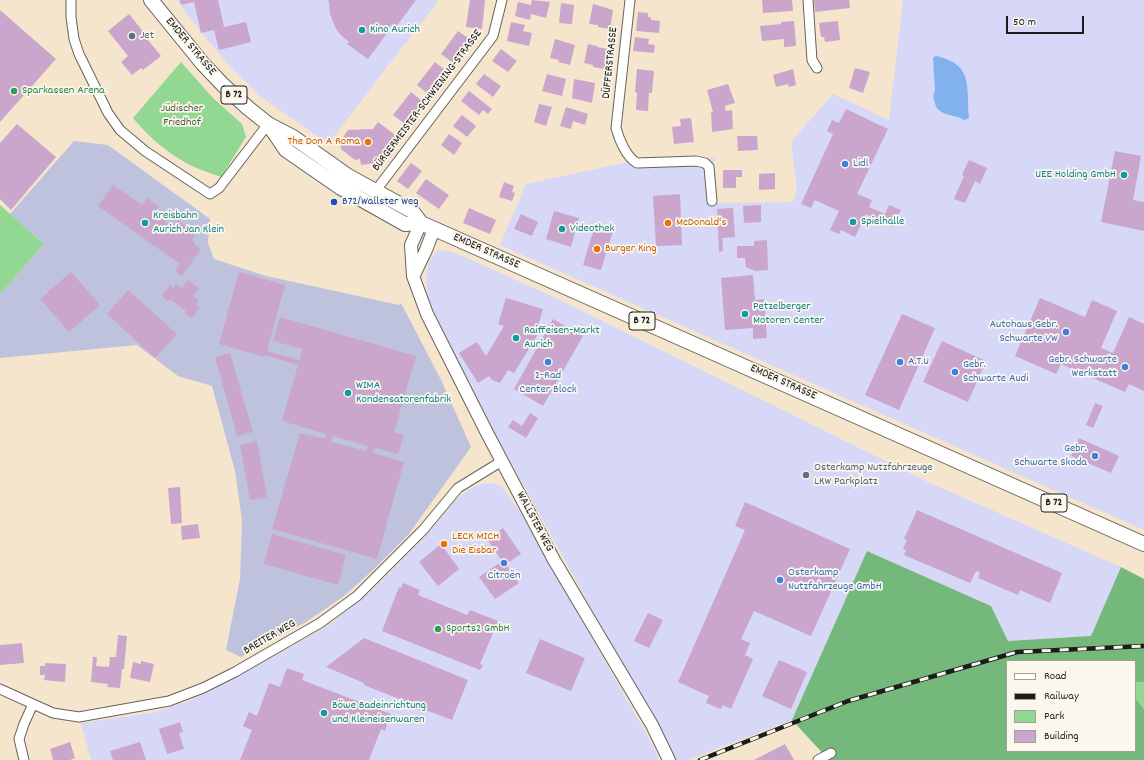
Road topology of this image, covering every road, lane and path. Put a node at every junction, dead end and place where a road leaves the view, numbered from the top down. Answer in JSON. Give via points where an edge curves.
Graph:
{"nodes":[{"id":1,"x":72,"y":0,"type":"edge"},
{"id":2,"x":151,"y":0,"type":"edge"},
{"id":3,"x":502,"y":0,"type":"edge"},
{"id":4,"x":630,"y":0,"type":"edge"},
{"id":5,"x":808,"y":0,"type":"edge"},
{"id":6,"x":818,"y":68,"type":"dead end"},
{"id":7,"x":268,"y":124,"type":"junction"},
{"id":8,"x":376,"y":192,"type":"junction"},
{"id":9,"x":712,"y":201,"type":"dead end"},
{"id":10,"x":428,"y":226,"type":"junction"},
{"id":11,"x":502,"y":461,"type":"junction"},
{"id":12,"x":1144,"y":544,"type":"edge"},
{"id":13,"x":0,"y":689,"type":"edge"},
{"id":14,"x":33,"y":704,"type":"junction"},
{"id":15,"x":831,"y":753,"type":"dead end"},
{"id":16,"x":24,"y":760,"type":"edge"},
{"id":17,"x":668,"y":760,"type":"edge"},
{"id":18,"x":818,"y":760,"type":"edge"}],
"edges":[{"from":1,"to":7,"type":"street","via":[[74,39],[108,114],[120,130],[145,151],[197,187],[210,194],[219,188]]},
{"from":2,"to":7,"type":"main road","name":"EMDER STRASSE","number":"B 72","via":[[223,86]]},
{"from":3,"to":8,"type":"street","name":"BÜRGERMEISTER-SCHWIENING-STRASSE","via":[[493,36]]},
{"from":4,"to":9,"type":"street","name":"DÜFFERSTRASSE","via":[[616,128],[621,142],[630,157],[638,163],[705,163],[710,167]]},
{"from":5,"to":6,"type":"street","via":[[812,60]]},
{"from":7,"to":8,"type":"main road","name":"EMDER STRASSE","number":"B 72","via":[[293,137],[337,170]]},
{"from":7,"to":10,"type":"main road","name":"EMDER STRASSE","number":"B 72","via":[[286,150],[341,188],[404,224]]},
{"from":8,"to":10,"type":"main road","name":"EMDER STRASSE","number":"B 72","via":[[412,211]]},
{"from":10,"to":11,"type":"street","name":"WALLSTER WEG","via":[[426,250],[413,276],[427,314]]},
{"from":10,"to":12,"type":"main road","name":"EMDER STRASSE","number":"B 72"},
{"from":11,"to":14,"type":"street","name":"BREITER WEG","via":[[458,488],[423,530],[357,596],[320,623],[232,674],[168,701],[108,713],[79,717],[53,713]]},
{"from":11,"to":17,"type":"street","name":"WALLSTER WEG","via":[[554,560],[652,725]]},
{"from":13,"to":14,"type":"street","name":"BREITER WEG"},
{"from":14,"to":16,"type":"street","via":[[19,739]]},
{"from":15,"to":18,"type":"street"}]}
